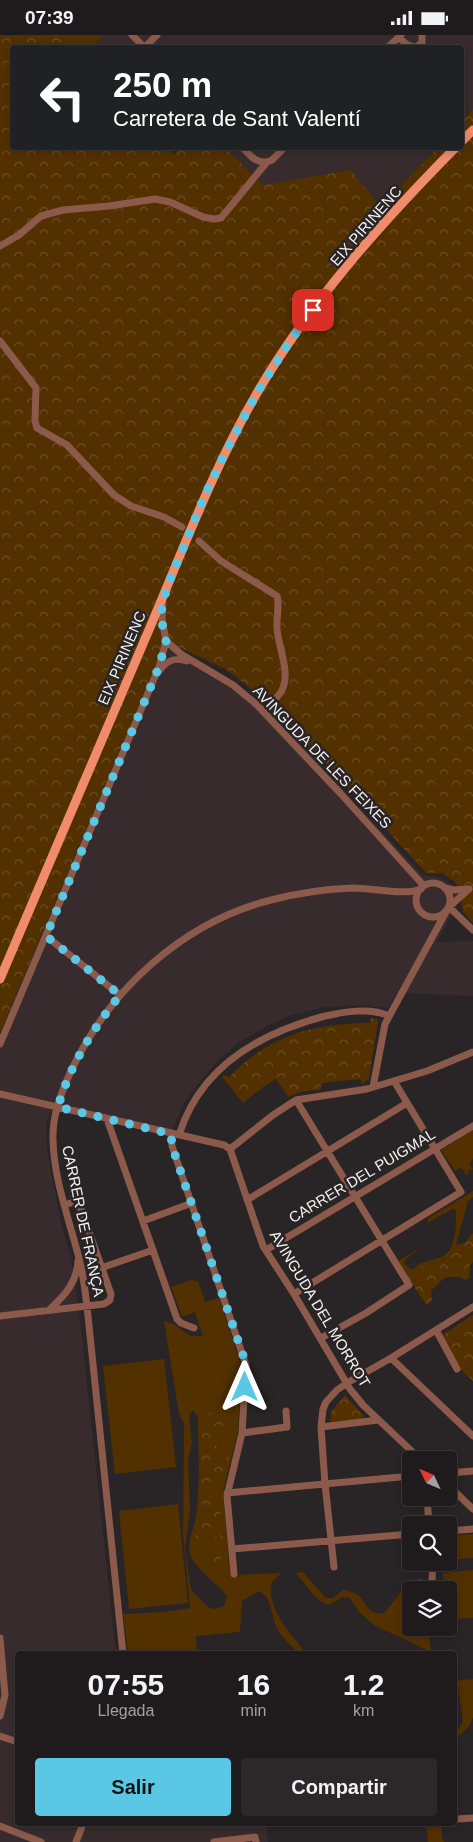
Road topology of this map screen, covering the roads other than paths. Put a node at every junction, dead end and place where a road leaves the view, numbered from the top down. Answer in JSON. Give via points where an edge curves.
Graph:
{"nodes":[{"id":1,"x":132,"y":35,"type":"edge"},
{"id":2,"x":158,"y":35,"type":"edge"},
{"id":3,"x":400,"y":36,"type":"edge"},
{"id":4,"x":143,"y":45,"type":"edge"},
{"id":5,"x":147,"y":45,"type":"edge"},
{"id":6,"x":390,"y":45,"type":"edge"},
{"id":7,"x":409,"y":45,"type":"edge"},
{"id":8,"x":473,"y":131,"type":"edge"},
{"id":9,"x":464,"y":141,"type":"edge"},
{"id":10,"x":245,"y":150,"type":"edge"},
{"id":11,"x":282,"y":150,"type":"edge"},
{"id":12,"x":455,"y":150,"type":"edge"},
{"id":13,"x":266,"y":162,"type":"junction"},
{"id":14,"x":0,"y":246,"type":"edge"},
{"id":15,"x":0,"y":341,"type":"edge"},
{"id":16,"x":182,"y":527,"type":"dead end"},
{"id":17,"x":200,"y":541,"type":"dead end"},
{"id":18,"x":167,"y":587,"type":"junction"},
{"id":19,"x":166,"y":641,"type":"junction"},
{"id":20,"x":197,"y":665,"type":"junction"},
{"id":21,"x":152,"y":685,"type":"junction"},
{"id":22,"x":263,"y":711,"type":"junction"},
{"id":23,"x":422,"y":887,"type":"junction"},
{"id":24,"x":445,"y":887,"type":"junction"},
{"id":25,"x":471,"y":889,"type":"edge"},
{"id":26,"x":394,"y":891,"type":"junction"},
{"id":27,"x":417,"y":904,"type":"junction"},
{"id":28,"x":448,"y":908,"type":"junction"},
{"id":29,"x":426,"y":915,"type":"junction"},
{"id":30,"x":473,"y":930,"type":"edge"},
{"id":31,"x":46,"y":936,"type":"junction"},
{"id":32,"x":430,"y":940,"type":"junction"},
{"id":33,"x":0,"y":979,"type":"edge"},
{"id":34,"x":120,"y":995,"type":"junction"},
{"id":35,"x":388,"y":1016,"type":"junction"},
{"id":36,"x":0,"y":1044,"type":"edge"},
{"id":37,"x":473,"y":1052,"type":"edge"},
{"id":38,"x":394,"y":1081,"type":"junction"},
{"id":39,"x":373,"y":1087,"type":"junction"},
{"id":40,"x":0,"y":1094,"type":"edge"},
{"id":41,"x":296,"y":1101,"type":"junction"},
{"id":42,"x":407,"y":1103,"type":"junction"},
{"id":43,"x":58,"y":1107,"type":"junction"},
{"id":44,"x":107,"y":1119,"type":"junction"},
{"id":45,"x":473,"y":1126,"type":"edge"},
{"id":46,"x":175,"y":1135,"type":"junction"},
{"id":47,"x":230,"y":1149,"type":"junction"},
{"id":48,"x":435,"y":1149,"type":"junction"},
{"id":49,"x":326,"y":1152,"type":"junction"},
{"id":50,"x":354,"y":1197,"type":"junction"},
{"id":51,"x":247,"y":1200,"type":"junction"},
{"id":52,"x":192,"y":1203,"type":"junction"},
{"id":53,"x":64,"y":1205,"type":"junction"},
{"id":54,"x":143,"y":1221,"type":"junction"},
{"id":55,"x":381,"y":1241,"type":"junction"},
{"id":56,"x":153,"y":1250,"type":"junction"},
{"id":57,"x":266,"y":1250,"type":"junction"},
{"id":58,"x":79,"y":1256,"type":"junction"},
{"id":59,"x":101,"y":1268,"type":"junction"},
{"id":60,"x":294,"y":1294,"type":"junction"},
{"id":61,"x":87,"y":1306,"type":"junction"},
{"id":62,"x":473,"y":1307,"type":"edge"},
{"id":63,"x":48,"y":1310,"type":"junction"},
{"id":64,"x":0,"y":1316,"type":"edge"},
{"id":65,"x":194,"y":1328,"type":"dead end"},
{"id":66,"x":436,"y":1330,"type":"junction"},
{"id":67,"x":321,"y":1338,"type":"junction"},
{"id":68,"x":391,"y":1358,"type":"junction"},
{"id":69,"x":457,"y":1369,"type":"dead end"},
{"id":70,"x":346,"y":1383,"type":"junction"},
{"id":71,"x":286,"y":1411,"type":"dead end"},
{"id":72,"x":378,"y":1420,"type":"junction"},
{"id":73,"x":321,"y":1427,"type":"junction"},
{"id":74,"x":242,"y":1433,"type":"junction"},
{"id":75,"x":473,"y":1436,"type":"edge"},
{"id":76,"x":411,"y":1451,"type":"edge"},
{"id":77,"x":473,"y":1471,"type":"edge"},
{"id":78,"x":458,"y":1472,"type":"edge"},
{"id":79,"x":402,"y":1477,"type":"edge"},
{"id":80,"x":325,"y":1484,"type":"junction"},
{"id":81,"x":227,"y":1493,"type":"junction"},
{"id":82,"x":458,"y":1495,"type":"edge"},
{"id":83,"x":473,"y":1509,"type":"edge"},
{"id":84,"x":473,"y":1529,"type":"edge"},
{"id":85,"x":457,"y":1530,"type":"edge"},
{"id":86,"x":402,"y":1535,"type":"edge"},
{"id":87,"x":331,"y":1541,"type":"junction"},
{"id":88,"x":232,"y":1549,"type":"junction"},
{"id":89,"x":334,"y":1567,"type":"dead end"},
{"id":90,"x":432,"y":1571,"type":"edge"},
{"id":91,"x":234,"y":1574,"type":"dead end"},
{"id":92,"x":432,"y":1579,"type":"dead end"},
{"id":93,"x":0,"y":1638,"type":"edge"},
{"id":94,"x":123,"y":1651,"type":"edge"},
{"id":95,"x":0,"y":1716,"type":"edge"},
{"id":96,"x":0,"y":1736,"type":"edge"},
{"id":97,"x":15,"y":1741,"type":"edge"},
{"id":98,"x":473,"y":1818,"type":"edge"},
{"id":99,"x":458,"y":1819,"type":"dead end"},
{"id":100,"x":0,"y":1826,"type":"edge"},
{"id":101,"x":83,"y":1826,"type":"edge"},
{"id":102,"x":256,"y":1840,"type":"edge"},
{"id":103,"x":41,"y":1842,"type":"edge"},
{"id":104,"x":76,"y":1842,"type":"edge"},
{"id":105,"x":214,"y":1842,"type":"edge"}],
"edges":[{"from":1,"to":4,"type":"street"},
{"from":2,"to":5,"type":"street"},
{"from":3,"to":6,"type":"street"},
{"from":3,"to":7,"type":"street"},
{"from":8,"to":9,"type":"main road"},
{"from":10,"to":13,"type":"street","via":[[254,160]]},
{"from":11,"to":13,"type":"street"},
{"from":12,"to":18,"type":"main road","name":"EIX PIRINENC","via":[[345,270],[278,360],[216,471]]},
{"from":13,"to":14,"type":"street","via":[[221,218],[203,217],[155,199],[64,210],[41,216]]},
{"from":15,"to":16,"type":"street","via":[[36,388],[37,428],[67,445],[114,495],[131,506]]},
{"from":17,"to":22,"type":"street","via":[[221,561],[277,596],[283,688]]},
{"from":18,"to":19,"type":"street","via":[[161,612]]},
{"from":18,"to":33,"type":"main road","name":"EIX PIRINENC"},
{"from":19,"to":20,"type":"street","name":"AVINGUDA DE LES FEIXES"},
{"from":19,"to":21,"type":"street"},
{"from":20,"to":21,"type":"street","via":[[173,659],[164,665]]},
{"from":20,"to":22,"type":"street","name":"AVINGUDA DE LES FEIXES","via":[[233,685]]},
{"from":21,"to":31,"type":"street"},
{"from":22,"to":23,"type":"street","name":"AVINGUDA DE LES FEIXES"},
{"from":23,"to":24,"type":"street","via":[[433,883]]},
{"from":23,"to":26,"type":"street","name":"CARRER DE FRANÇA","via":[[410,892]]},
{"from":23,"to":27,"type":"street"},
{"from":24,"to":25,"type":"street"},
{"from":24,"to":28,"type":"street","via":[[450,897]]},
{"from":25,"to":28,"type":"street"},
{"from":26,"to":27,"type":"street","name":"CARRER DE FRANÇA"},
{"from":26,"to":34,"type":"street","name":"CARRER DE FRANÇA","via":[[324,890],[249,907],[172,947]]},
{"from":27,"to":29,"type":"street"},
{"from":28,"to":29,"type":"street","via":[[434,917]]},
{"from":28,"to":30,"type":"street"},
{"from":28,"to":32,"type":"street"},
{"from":29,"to":32,"type":"street","via":[[433,924]]},
{"from":31,"to":34,"type":"street"},
{"from":31,"to":36,"type":"street"},
{"from":32,"to":35,"type":"street"},
{"from":34,"to":43,"type":"street","name":"CARRER DE FRANÇA","via":[[84,1046]]},
{"from":35,"to":39,"type":"street"},
{"from":35,"to":46,"type":"street","via":[[368,1011],[340,1013],[296,1024],[270,1035],[218,1071],[188,1111]]},
{"from":37,"to":38,"type":"street"},
{"from":38,"to":39,"type":"street"},
{"from":38,"to":42,"type":"street"},
{"from":39,"to":41,"type":"street"},
{"from":40,"to":43,"type":"street"},
{"from":41,"to":47,"type":"street"},
{"from":41,"to":49,"type":"street"},
{"from":42,"to":48,"type":"street"},
{"from":42,"to":49,"type":"street"},
{"from":43,"to":44,"type":"street"},
{"from":43,"to":53,"type":"street","name":"CARRER DE FRANÇA","via":[[53,1142]]},
{"from":44,"to":46,"type":"street"},
{"from":44,"to":54,"type":"street"},
{"from":45,"to":48,"type":"street","name":"CARRER DEL PUIGMAL"},
{"from":46,"to":47,"type":"street"},
{"from":46,"to":52,"type":"street","via":[[172,1146]]},
{"from":47,"to":51,"type":"street","name":"AVINGUDA DEL MORROT"},
{"from":48,"to":50,"type":"street","name":"CARRER DEL PUIGMAL"},
{"from":48,"to":55,"type":"street","via":[[461,1192]]},
{"from":49,"to":50,"type":"street"},
{"from":49,"to":51,"type":"street"},
{"from":50,"to":55,"type":"street"},
{"from":50,"to":57,"type":"street","name":"CARRER DEL PUIGMAL"},
{"from":51,"to":57,"type":"street","name":"AVINGUDA DEL MORROT"},
{"from":52,"to":54,"type":"street"},
{"from":52,"to":74,"type":"street","via":[[245,1361]]},
{"from":53,"to":58,"type":"street","name":"CARRER DE FRANÇA"},
{"from":53,"to":59,"type":"street","via":[[73,1202],[79,1207]]},
{"from":54,"to":56,"type":"street"},
{"from":55,"to":60,"type":"street"},
{"from":55,"to":67,"type":"street","via":[[409,1285]]},
{"from":56,"to":59,"type":"street"},
{"from":56,"to":65,"type":"street","via":[[177,1319]]},
{"from":57,"to":60,"type":"street","name":"AVINGUDA DEL MORROT"},
{"from":58,"to":61,"type":"street","name":"CARRER DE FRANÇA"},
{"from":58,"to":63,"type":"street","via":[[71,1285]]},
{"from":59,"to":61,"type":"street","via":[[110,1299],[106,1303]]},
{"from":60,"to":67,"type":"street","name":"AVINGUDA DEL MORROT"},
{"from":61,"to":63,"type":"street"},
{"from":61,"to":94,"type":"street","name":"CARRER DE FRANÇA"},
{"from":62,"to":66,"type":"street"},
{"from":63,"to":64,"type":"street"},
{"from":66,"to":68,"type":"street"},
{"from":66,"to":69,"type":"street"},
{"from":67,"to":70,"type":"street","name":"AVINGUDA DEL MORROT"},
{"from":68,"to":70,"type":"street"},
{"from":68,"to":75,"type":"street"},
{"from":70,"to":72,"type":"street","name":"AVINGUDA DEL MORROT"},
{"from":70,"to":73,"type":"street","via":[[326,1402]]},
{"from":71,"to":74,"type":"street","via":[[287,1427]]},
{"from":72,"to":73,"type":"street"},
{"from":72,"to":76,"type":"street","name":"AVINGUDA DEL MORROT"},
{"from":73,"to":80,"type":"street"},
{"from":74,"to":81,"type":"street"},
{"from":77,"to":78,"type":"street"},
{"from":79,"to":80,"type":"street"},
{"from":80,"to":81,"type":"street"},
{"from":80,"to":87,"type":"street"},
{"from":81,"to":88,"type":"street"},
{"from":82,"to":83,"type":"street"},
{"from":84,"to":85,"type":"street"},
{"from":86,"to":87,"type":"street"},
{"from":87,"to":88,"type":"street"},
{"from":87,"to":89,"type":"street"},
{"from":88,"to":91,"type":"street"},
{"from":90,"to":92,"type":"street"},
{"from":93,"to":95,"type":"street","via":[[5,1695]]},
{"from":96,"to":97,"type":"street"},
{"from":98,"to":99,"type":"street"},
{"from":100,"to":103,"type":"street"},
{"from":101,"to":104,"type":"street"},
{"from":102,"to":105,"type":"street"}]}
